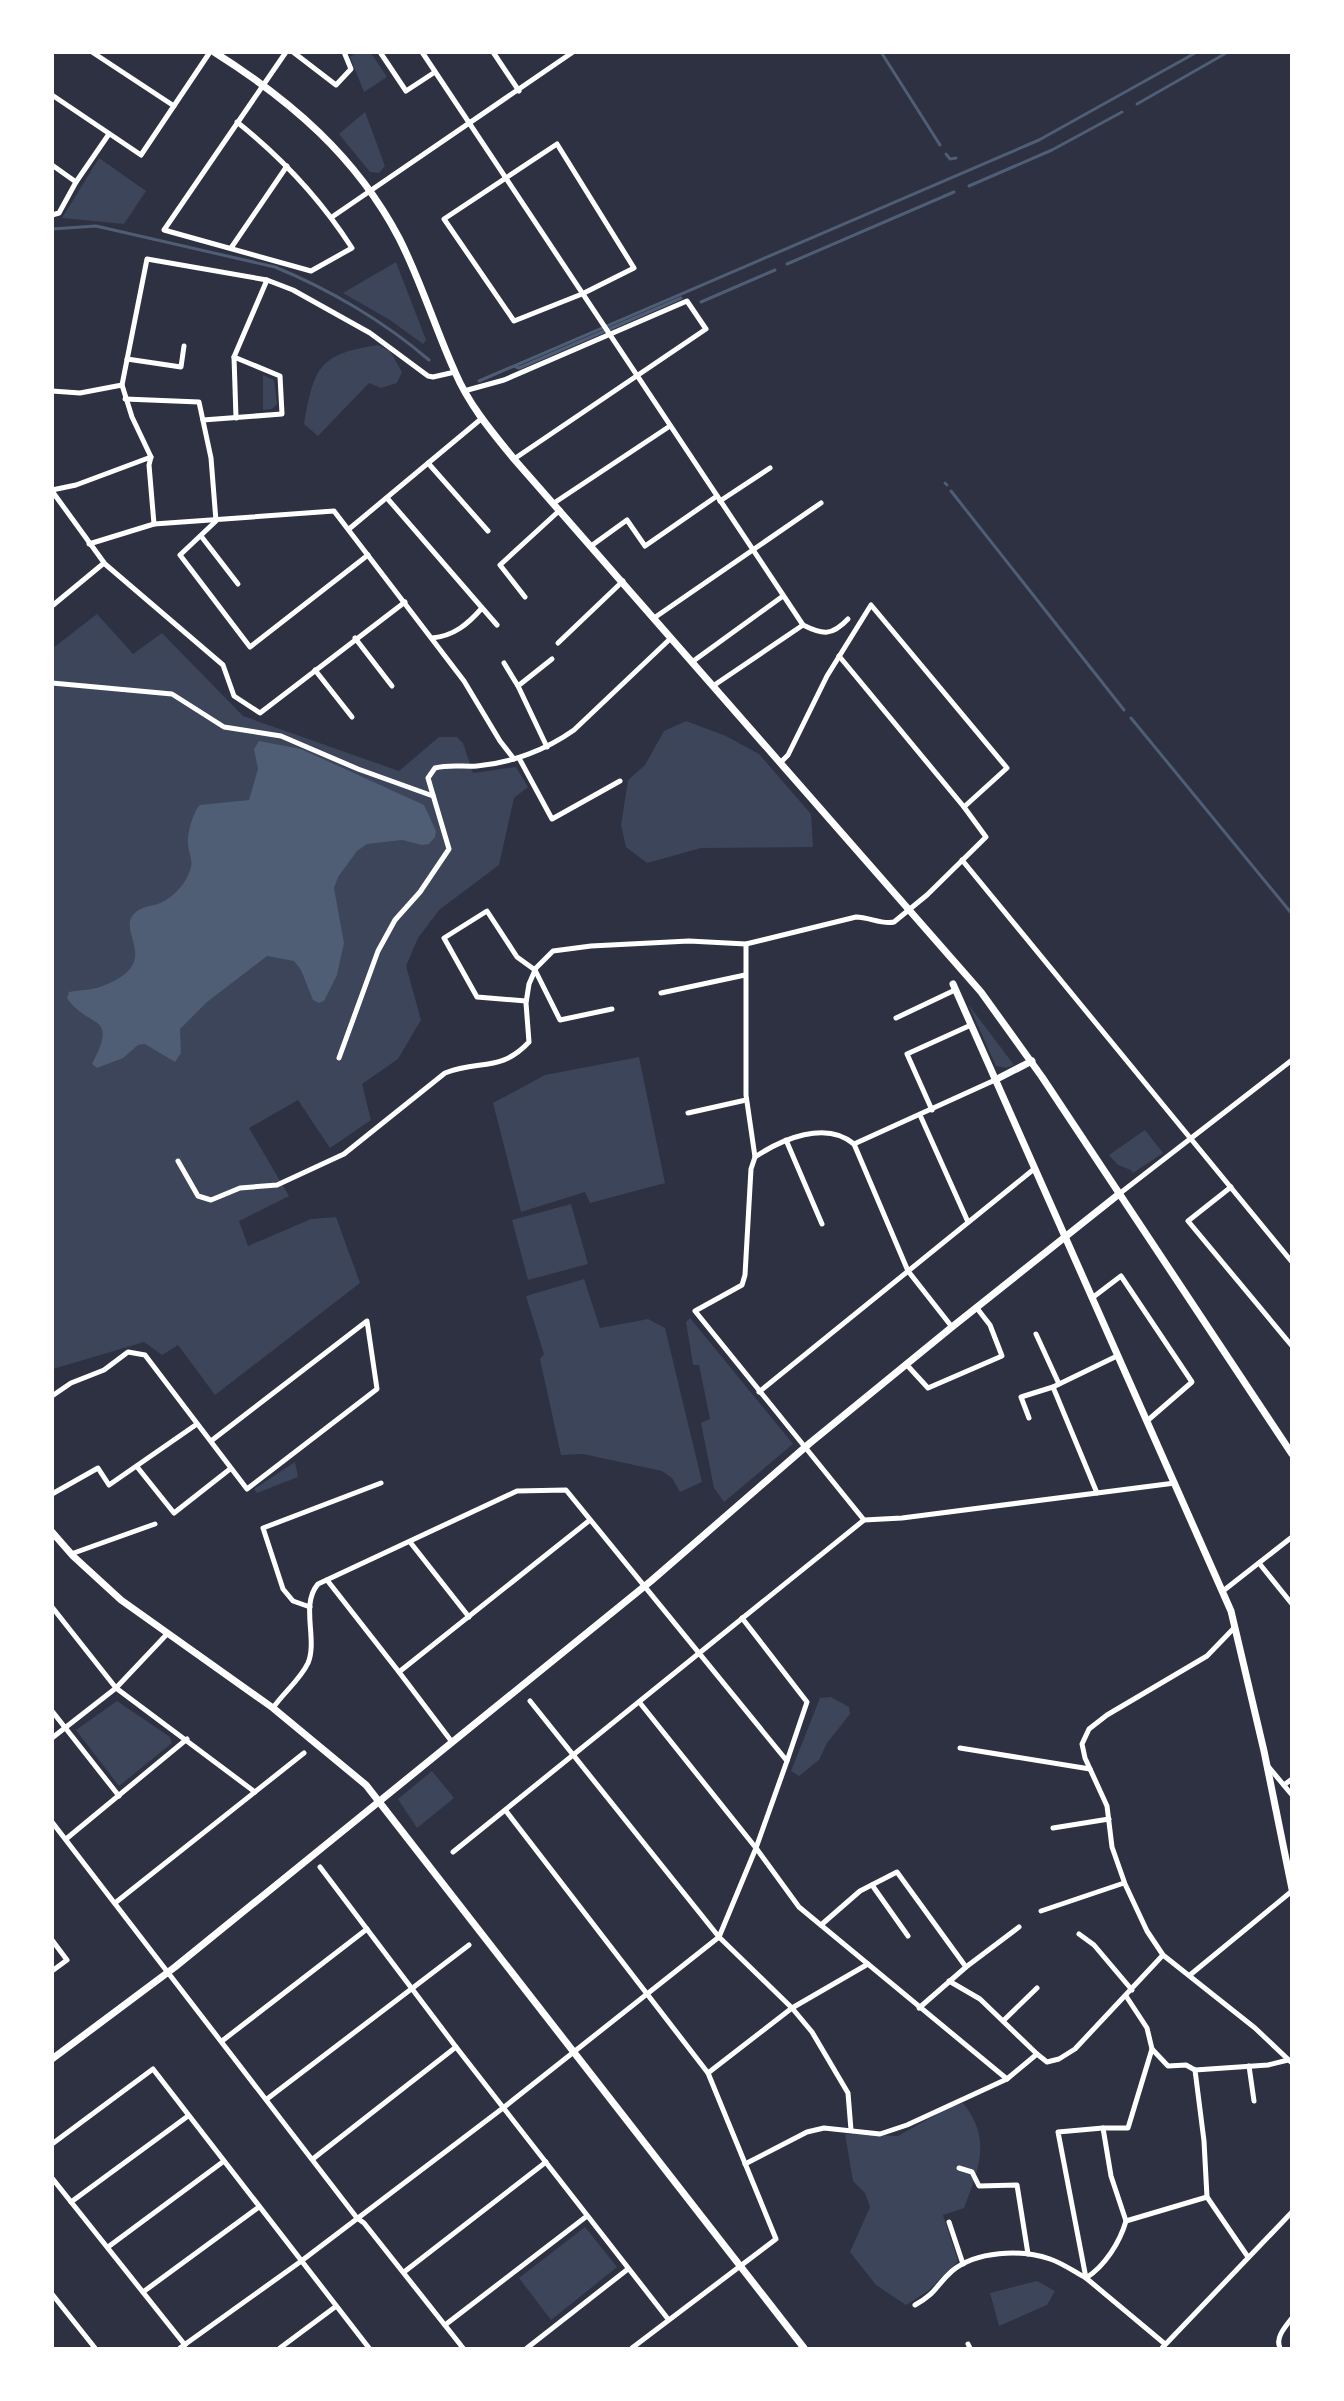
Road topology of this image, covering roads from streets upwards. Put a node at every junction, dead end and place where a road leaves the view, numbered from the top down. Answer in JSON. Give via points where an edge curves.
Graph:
{"nodes":[{"id":1,"x":92,"y":52,"type":"edge"},
{"id":2,"x":212,"y":52,"type":"edge"},
{"id":3,"x":286,"y":52,"type":"edge"},
{"id":4,"x":293,"y":52,"type":"edge"},
{"id":5,"x":344,"y":52,"type":"edge"},
{"id":6,"x":380,"y":52,"type":"edge"},
{"id":7,"x":422,"y":52,"type":"edge"},
{"id":8,"x":493,"y":52,"type":"edge"},
{"id":9,"x":573,"y":52,"type":"edge"},
{"id":10,"x":435,"y":72,"type":"junction"},
{"id":11,"x":264,"y":84,"type":"junction"},
{"id":12,"x":519,"y":91,"type":"junction"},
{"id":13,"x":52,"y":95,"type":"edge"},
{"id":14,"x":174,"y":106,"type":"junction"},
{"id":15,"x":237,"y":122,"type":"junction"},
{"id":16,"x":469,"y":124,"type":"junction"},
{"id":17,"x":110,"y":134,"type":"junction"},
{"id":18,"x":52,"y":165,"type":"edge"},
{"id":19,"x":287,"y":166,"type":"junction"},
{"id":20,"x":506,"y":178,"type":"junction"},
{"id":21,"x":76,"y":182,"type":"junction"},
{"id":22,"x":369,"y":191,"type":"junction"},
{"id":23,"x":52,"y":215,"type":"edge"},
{"id":24,"x":332,"y":217,"type":"junction"},
{"id":25,"x":231,"y":248,"type":"junction"},
{"id":26,"x":267,"y":280,"type":"junction"},
{"id":27,"x":582,"y":294,"type":"junction"},
{"id":28,"x":607,"y":333,"type":"junction"},
{"id":29,"x":184,"y":346,"type":"dead end"},
{"id":30,"x":234,"y":357,"type":"junction"},
{"id":31,"x":127,"y":359,"type":"junction"},
{"id":32,"x":455,"y":372,"type":"junction"},
{"id":33,"x":636,"y":376,"type":"junction"},
{"id":34,"x":122,"y":385,"type":"junction"},
{"id":35,"x":464,"y":390,"type":"junction"},
{"id":36,"x":52,"y":391,"type":"edge"},
{"id":37,"x":125,"y":399,"type":"junction"},
{"id":38,"x":236,"y":418,"type":"junction"},
{"id":39,"x":482,"y":418,"type":"junction"},
{"id":40,"x":203,"y":420,"type":"junction"},
{"id":41,"x":670,"y":426,"type":"junction"},
{"id":42,"x":151,"y":457,"type":"junction"},
{"id":43,"x":514,"y":459,"type":"junction"},
{"id":44,"x":428,"y":463,"type":"junction"},
{"id":45,"x":770,"y":468,"type":"dead end"},
{"id":46,"x":52,"y":490,"type":"edge"},
{"id":47,"x":387,"y":498,"type":"junction"},
{"id":48,"x":718,"y":499,"type":"junction"},
{"id":49,"x":821,"y":503,"type":"dead end"},
{"id":50,"x":554,"y":504,"type":"junction"},
{"id":51,"x":560,"y":510,"type":"junction"},
{"id":52,"x":216,"y":520,"type":"junction"},
{"id":53,"x":154,"y":524,"type":"junction"},
{"id":54,"x":348,"y":529,"type":"junction"},
{"id":55,"x":488,"y":531,"type":"dead end"},
{"id":56,"x":201,"y":536,"type":"junction"},
{"id":57,"x":89,"y":544,"type":"junction"},
{"id":58,"x":591,"y":546,"type":"junction"},
{"id":59,"x":753,"y":550,"type":"junction"},
{"id":60,"x":368,"y":555,"type":"junction"},
{"id":61,"x":104,"y":563,"type":"junction"},
{"id":62,"x":622,"y":581,"type":"junction"},
{"id":63,"x":238,"y":584,"type":"dead end"},
{"id":64,"x":783,"y":596,"type":"junction"},
{"id":65,"x":525,"y":597,"type":"dead end"},
{"id":66,"x":54,"y":602,"type":"edge"},
{"id":67,"x":405,"y":602,"type":"junction"},
{"id":68,"x":482,"y":608,"type":"junction"},
{"id":69,"x":654,"y":618,"type":"junction"},
{"id":70,"x":848,"y":619,"type":"dead end"},
{"id":71,"x":497,"y":625,"type":"dead end"},
{"id":72,"x":802,"y":625,"type":"junction"},
{"id":73,"x":355,"y":638,"type":"junction"},
{"id":74,"x":432,"y":638,"type":"junction"},
{"id":75,"x":671,"y":638,"type":"junction"},
{"id":76,"x":558,"y":643,"type":"dead end"},
{"id":77,"x":840,"y":656,"type":"junction"},
{"id":78,"x":552,"y":658,"type":"dead end"},
{"id":79,"x":692,"y":662,"type":"junction"},
{"id":80,"x":504,"y":663,"type":"dead end"},
{"id":81,"x":315,"y":670,"type":"junction"},
{"id":82,"x":52,"y":683,"type":"edge"},
{"id":83,"x":392,"y":686,"type":"dead end"},
{"id":84,"x":518,"y":686,"type":"junction"},
{"id":85,"x":713,"y":686,"type":"junction"},
{"id":86,"x":352,"y":717,"type":"dead end"},
{"id":87,"x":547,"y":747,"type":"junction"},
{"id":88,"x":516,"y":758,"type":"junction"},
{"id":89,"x":781,"y":762,"type":"junction"},
{"id":90,"x":620,"y":781,"type":"dead end"},
{"id":91,"x":433,"y":796,"type":"junction"},
{"id":92,"x":964,"y":807,"type":"junction"},
{"id":93,"x":962,"y":860,"type":"junction"},
{"id":94,"x":909,"y":910,"type":"junction"},
{"id":95,"x":746,"y":944,"type":"junction"},
{"id":96,"x":535,"y":970,"type":"junction"},
{"id":97,"x":745,"y":975,"type":"junction"},
{"id":98,"x":954,"y":987,"type":"joint"},
{"id":99,"x":661,"y":993,"type":"dead end"},
{"id":100,"x":526,"y":1001,"type":"junction"},
{"id":101,"x":612,"y":1009,"type":"dead end"},
{"id":102,"x":896,"y":1018,"type":"dead end"},
{"id":103,"x":971,"y":1025,"type":"junction"},
{"id":104,"x":339,"y":1058,"type":"dead end"},
{"id":105,"x":1292,"y":1060,"type":"edge"},
{"id":106,"x":1032,"y":1061,"type":"junction"},
{"id":107,"x":995,"y":1080,"type":"junction"},
{"id":108,"x":746,"y":1100,"type":"junction"},
{"id":109,"x":932,"y":1110,"type":"junction"},
{"id":110,"x":688,"y":1113,"type":"dead end"},
{"id":111,"x":920,"y":1115,"type":"junction"},
{"id":112,"x":1192,"y":1139,"type":"junction"},
{"id":113,"x":786,"y":1140,"type":"junction"},
{"id":114,"x":854,"y":1144,"type":"junction"},
{"id":115,"x":755,"y":1157,"type":"junction"},
{"id":116,"x":178,"y":1161,"type":"dead end"},
{"id":117,"x":1034,"y":1169,"type":"junction"},
{"id":118,"x":1230,"y":1187,"type":"junction"},
{"id":119,"x":1119,"y":1194,"type":"junction"},
{"id":120,"x":968,"y":1222,"type":"junction"},
{"id":121,"x":822,"y":1224,"type":"dead end"},
{"id":122,"x":1064,"y":1238,"type":"junction"},
{"id":123,"x":1292,"y":1262,"type":"edge"},
{"id":124,"x":908,"y":1271,"type":"junction"},
{"id":125,"x":1092,"y":1298,"type":"junction"},
{"id":126,"x":976,"y":1307,"type":"junction"},
{"id":127,"x":951,"y":1327,"type":"junction"},
{"id":128,"x":1036,"y":1334,"type":"dead end"},
{"id":129,"x":1292,"y":1347,"type":"edge"},
{"id":130,"x":1117,"y":1356,"type":"junction"},
{"id":131,"x":906,"y":1364,"type":"junction"},
{"id":132,"x":1059,"y":1384,"type":"junction"},
{"id":133,"x":1053,"y":1387,"type":"junction"},
{"id":134,"x":759,"y":1392,"type":"junction"},
{"id":135,"x":52,"y":1396,"type":"edge"},
{"id":136,"x":1029,"y":1418,"type":"dead end"},
{"id":137,"x":1147,"y":1421,"type":"junction"},
{"id":138,"x":197,"y":1424,"type":"junction"},
{"id":139,"x":211,"y":1441,"type":"junction"},
{"id":140,"x":804,"y":1448,"type":"junction"},
{"id":141,"x":1292,"y":1454,"type":"edge"},
{"id":142,"x":138,"y":1468,"type":"junction"},
{"id":143,"x":230,"y":1469,"type":"junction"},
{"id":144,"x":381,"y":1483,"type":"dead end"},
{"id":145,"x":1175,"y":1483,"type":"junction"},
{"id":146,"x":1096,"y":1493,"type":"junction"},
{"id":147,"x":52,"y":1494,"type":"edge"},
{"id":148,"x":590,"y":1520,"type":"junction"},
{"id":149,"x":864,"y":1521,"type":"junction"},
{"id":150,"x":155,"y":1524,"type":"dead end"},
{"id":151,"x":52,"y":1532,"type":"edge"},
{"id":152,"x":1292,"y":1537,"type":"edge"},
{"id":153,"x":410,"y":1542,"type":"junction"},
{"id":154,"x":71,"y":1554,"type":"junction"},
{"id":155,"x":1258,"y":1563,"type":"junction"},
{"id":156,"x":327,"y":1580,"type":"junction"},
{"id":157,"x":644,"y":1586,"type":"junction"},
{"id":158,"x":1223,"y":1591,"type":"junction"},
{"id":159,"x":1292,"y":1604,"type":"edge"},
{"id":160,"x":52,"y":1606,"type":"edge"},
{"id":161,"x":310,"y":1607,"type":"junction"},
{"id":162,"x":469,"y":1617,"type":"junction"},
{"id":163,"x":742,"y":1618,"type":"junction"},
{"id":164,"x":1236,"y":1626,"type":"junction"},
{"id":165,"x":168,"y":1633,"type":"junction"},
{"id":166,"x":699,"y":1653,"type":"junction"},
{"id":167,"x":399,"y":1672,"type":"junction"},
{"id":168,"x":116,"y":1688,"type":"junction"},
{"id":169,"x":530,"y":1701,"type":"dead end"},
{"id":170,"x":640,"y":1703,"type":"junction"},
{"id":171,"x":273,"y":1708,"type":"junction"},
{"id":172,"x":52,"y":1711,"type":"edge"},
{"id":173,"x":65,"y":1728,"type":"junction"},
{"id":174,"x":52,"y":1738,"type":"edge"},
{"id":175,"x":187,"y":1740,"type":"junction"},
{"id":176,"x":452,"y":1742,"type":"junction"},
{"id":177,"x":960,"y":1748,"type":"dead end"},
{"id":178,"x":304,"y":1754,"type":"dead end"},
{"id":179,"x":573,"y":1756,"type":"junction"},
{"id":180,"x":787,"y":1761,"type":"junction"},
{"id":181,"x":1266,"y":1763,"type":"junction"},
{"id":182,"x":1090,"y":1769,"type":"junction"},
{"id":183,"x":1292,"y":1779,"type":"edge"},
{"id":184,"x":1284,"y":1785,"type":"junction"},
{"id":185,"x":255,"y":1792,"type":"junction"},
{"id":186,"x":1292,"y":1795,"type":"edge"},
{"id":187,"x":118,"y":1796,"type":"junction"},
{"id":188,"x":379,"y":1801,"type":"junction"},
{"id":189,"x":506,"y":1811,"type":"junction"},
{"id":190,"x":1109,"y":1819,"type":"junction"},
{"id":191,"x":52,"y":1822,"type":"edge"},
{"id":192,"x":1053,"y":1828,"type":"dead end"},
{"id":193,"x":66,"y":1839,"type":"junction"},
{"id":194,"x":756,"y":1848,"type":"junction"},
{"id":195,"x":453,"y":1852,"type":"dead end"},
{"id":196,"x":320,"y":1867,"type":"dead end"},
{"id":197,"x":1124,"y":1883,"type":"junction"},
{"id":198,"x":872,"y":1885,"type":"junction"},
{"id":199,"x":1292,"y":1890,"type":"edge"},
{"id":200,"x":116,"y":1903,"type":"junction"},
{"id":201,"x":1041,"y":1911,"type":"dead end"},
{"id":202,"x":820,"y":1925,"type":"junction"},
{"id":203,"x":1019,"y":1927,"type":"dead end"},
{"id":204,"x":367,"y":1929,"type":"junction"},
{"id":205,"x":1079,"y":1935,"type":"dead end"},
{"id":206,"x":908,"y":1936,"type":"dead end"},
{"id":207,"x":719,"y":1937,"type":"junction"},
{"id":208,"x":52,"y":1940,"type":"edge"},
{"id":209,"x":468,"y":1945,"type":"dead end"},
{"id":210,"x":1163,"y":1955,"type":"junction"},
{"id":211,"x":868,"y":1964,"type":"junction"},
{"id":212,"x":966,"y":1967,"type":"junction"},
{"id":213,"x":52,"y":1971,"type":"edge"},
{"id":214,"x":168,"y":1973,"type":"junction"},
{"id":215,"x":1190,"y":1975,"type":"junction"},
{"id":216,"x":949,"y":1981,"type":"junction"},
{"id":217,"x":1037,"y":1988,"type":"dead end"},
{"id":218,"x":411,"y":1989,"type":"junction"},
{"id":219,"x":1132,"y":1990,"type":"junction"},
{"id":220,"x":647,"y":1995,"type":"junction"},
{"id":221,"x":1126,"y":1996,"type":"junction"},
{"id":222,"x":792,"y":2008,"type":"junction"},
{"id":223,"x":919,"y":2008,"type":"junction"},
{"id":224,"x":1003,"y":2021,"type":"junction"},
{"id":225,"x":222,"y":2041,"type":"junction"},
{"id":226,"x":456,"y":2047,"type":"junction"},
{"id":227,"x":1152,"y":2049,"type":"junction"},
{"id":228,"x":574,"y":2051,"type":"junction"},
{"id":229,"x":1036,"y":2054,"type":"junction"},
{"id":230,"x":52,"y":2059,"type":"edge"},
{"id":231,"x":1290,"y":2061,"type":"edge"},
{"id":232,"x":1249,"y":2066,"type":"junction"},
{"id":233,"x":1195,"y":2070,"type":"junction"},
{"id":234,"x":708,"y":2073,"type":"junction"},
{"id":235,"x":1007,"y":2079,"type":"junction"},
{"id":236,"x":267,"y":2098,"type":"junction"},
{"id":237,"x":1254,"y":2101,"type":"dead end"},
{"id":238,"x":503,"y":2108,"type":"junction"},
{"id":239,"x":188,"y":2116,"type":"junction"},
{"id":240,"x":1103,"y":2128,"type":"junction"},
{"id":241,"x":851,"y":2130,"type":"junction"},
{"id":242,"x":52,"y":2144,"type":"edge"},
{"id":243,"x":314,"y":2158,"type":"junction"},
{"id":244,"x":224,"y":2161,"type":"junction"},
{"id":245,"x":546,"y":2162,"type":"junction"},
{"id":246,"x":745,"y":2164,"type":"junction"},
{"id":247,"x":958,"y":2168,"type":"dead end"},
{"id":248,"x":52,"y":2178,"type":"edge"},
{"id":249,"x":1208,"y":2197,"type":"junction"},
{"id":250,"x":71,"y":2202,"type":"junction"},
{"id":251,"x":259,"y":2207,"type":"junction"},
{"id":252,"x":1292,"y":2212,"type":"edge"},
{"id":253,"x":587,"y":2216,"type":"junction"},
{"id":254,"x":357,"y":2218,"type":"junction"},
{"id":255,"x":1125,"y":2221,"type":"junction"},
{"id":256,"x":949,"y":2222,"type":"dead end"},
{"id":257,"x":108,"y":2247,"type":"junction"},
{"id":258,"x":1028,"y":2254,"type":"junction"},
{"id":259,"x":1248,"y":2257,"type":"junction"},
{"id":260,"x":300,"y":2262,"type":"junction"},
{"id":261,"x":963,"y":2264,"type":"junction"},
{"id":262,"x":740,"y":2266,"type":"junction"},
{"id":263,"x":628,"y":2269,"type":"junction"},
{"id":264,"x":404,"y":2272,"type":"junction"},
{"id":265,"x":1086,"y":2278,"type":"junction"},
{"id":266,"x":143,"y":2292,"type":"junction"},
{"id":267,"x":52,"y":2294,"type":"edge"},
{"id":268,"x":915,"y":2305,"type":"dead end"},
{"id":269,"x":335,"y":2307,"type":"junction"},
{"id":270,"x":1292,"y":2318,"type":"edge"},
{"id":271,"x":668,"y":2319,"type":"junction"},
{"id":272,"x":445,"y":2325,"type":"junction"},
{"id":273,"x":1164,"y":2346,"type":"edge"},
{"id":274,"x":182,"y":2347,"type":"edge"},
{"id":275,"x":95,"y":2349,"type":"edge"},
{"id":276,"x":280,"y":2349,"type":"edge"},
{"id":277,"x":369,"y":2349,"type":"edge"},
{"id":278,"x":463,"y":2349,"type":"edge"},
{"id":279,"x":526,"y":2349,"type":"edge"},
{"id":280,"x":632,"y":2349,"type":"edge"},
{"id":281,"x":804,"y":2349,"type":"edge"},
{"id":282,"x":1280,"y":2349,"type":"edge"}],
"edges":[{"from":1,"to":14,"type":"street"},
{"from":2,"to":11,"type":"street"},
{"from":2,"to":14,"type":"street"},
{"from":3,"to":11,"type":"street"},
{"from":4,"to":5,"type":"street","via":[[336,86],[351,69]]},
{"from":6,"to":10,"type":"street","via":[[406,91]]},
{"from":7,"to":10,"type":"street"},
{"from":8,"to":12,"type":"street"},
{"from":9,"to":12,"type":"street"},
{"from":10,"to":16,"type":"street"},
{"from":11,"to":15,"type":"street"},
{"from":11,"to":22,"type":"street","via":[[325,137]]},
{"from":12,"to":16,"type":"street"},
{"from":13,"to":17,"type":"street"},
{"from":14,"to":17,"type":"street","via":[[141,155]]},
{"from":15,"to":19,"type":"street"},
{"from":15,"to":25,"type":"street","via":[[164,230]]},
{"from":16,"to":20,"type":"street"},
{"from":16,"to":22,"type":"street"},
{"from":17,"to":21,"type":"street"},
{"from":18,"to":21,"type":"street"},
{"from":19,"to":24,"type":"street"},
{"from":19,"to":25,"type":"street"},
{"from":20,"to":27,"type":"street"},
{"from":20,"to":27,"type":"street","via":[[557,144],[634,268]]},
{"from":20,"to":27,"type":"street","via":[[444,219],[514,321]]},
{"from":21,"to":23,"type":"street","via":[[59,213]]},
{"from":22,"to":24,"type":"street"},
{"from":22,"to":32,"type":"street","via":[[406,254]]},
{"from":24,"to":25,"type":"street","via":[[352,248],[311,271]]},
{"from":26,"to":30,"type":"street"},
{"from":26,"to":31,"type":"street","via":[[147,258]]},
{"from":26,"to":32,"type":"street","via":[[370,333],[428,376]]},
{"from":27,"to":28,"type":"street"},
{"from":28,"to":33,"type":"street"},
{"from":28,"to":33,"type":"street","via":[[687,301],[706,329]]},
{"from":28,"to":35,"type":"street","via":[[504,380]]},
{"from":29,"to":31,"type":"street","via":[[181,367]]},
{"from":30,"to":38,"type":"street"},
{"from":30,"to":38,"type":"street","via":[[280,376],[282,414]]},
{"from":31,"to":34,"type":"street"},
{"from":32,"to":35,"type":"street"},
{"from":33,"to":41,"type":"street"},
{"from":33,"to":43,"type":"street"},
{"from":34,"to":36,"type":"street","via":[[80,393]]},
{"from":34,"to":37,"type":"street"},
{"from":35,"to":39,"type":"street"},
{"from":37,"to":40,"type":"street","via":[[199,402]]},
{"from":37,"to":42,"type":"street"},
{"from":38,"to":40,"type":"street"},
{"from":39,"to":43,"type":"street"},
{"from":39,"to":44,"type":"street"},
{"from":40,"to":52,"type":"street","via":[[211,458]]},
{"from":41,"to":48,"type":"street"},
{"from":41,"to":50,"type":"street"},
{"from":42,"to":46,"type":"street"},
{"from":42,"to":53,"type":"street"},
{"from":43,"to":50,"type":"street"},
{"from":44,"to":47,"type":"street"},
{"from":44,"to":55,"type":"street"},
{"from":45,"to":48,"type":"street"},
{"from":46,"to":57,"type":"street"},
{"from":47,"to":54,"type":"street"},
{"from":47,"to":68,"type":"street"},
{"from":48,"to":58,"type":"street","via":[[645,546],[627,520]]},
{"from":48,"to":59,"type":"street"},
{"from":49,"to":59,"type":"street"},
{"from":50,"to":51,"type":"street"},
{"from":51,"to":58,"type":"street"},
{"from":51,"to":65,"type":"street","via":[[500,565]]},
{"from":52,"to":53,"type":"street"},
{"from":52,"to":54,"type":"street","via":[[334,511]]},
{"from":52,"to":56,"type":"street"},
{"from":53,"to":57,"type":"street"},
{"from":54,"to":60,"type":"street"},
{"from":56,"to":60,"type":"street","via":[[180,555],[250,647]]},
{"from":56,"to":63,"type":"street"},
{"from":57,"to":61,"type":"street"},
{"from":58,"to":62,"type":"street"},
{"from":59,"to":64,"type":"street"},
{"from":59,"to":69,"type":"street"},
{"from":60,"to":67,"type":"street"},
{"from":61,"to":66,"type":"street"},
{"from":61,"to":81,"type":"street","via":[[223,665],[234,696],[260,713]]},
{"from":62,"to":69,"type":"street"},
{"from":62,"to":76,"type":"street"},
{"from":64,"to":72,"type":"street"},
{"from":64,"to":79,"type":"street"},
{"from":67,"to":73,"type":"street"},
{"from":67,"to":74,"type":"street"},
{"from":68,"to":71,"type":"street"},
{"from":68,"to":74,"type":"street","via":[[462,628]]},
{"from":69,"to":75,"type":"street"},
{"from":70,"to":72,"type":"street","via":[[830,633]]},
{"from":72,"to":85,"type":"street"},
{"from":73,"to":81,"type":"street"},
{"from":73,"to":83,"type":"street"},
{"from":74,"to":88,"type":"street","via":[[464,681],[500,741]]},
{"from":75,"to":79,"type":"street"},
{"from":75,"to":87,"type":"street","via":[[573,730]]},
{"from":77,"to":89,"type":"street"},
{"from":77,"to":92,"type":"street"},
{"from":77,"to":92,"type":"street","via":[[871,605],[1006,768]]},
{"from":78,"to":84,"type":"street"},
{"from":79,"to":85,"type":"street"},
{"from":80,"to":84,"type":"street"},
{"from":81,"to":86,"type":"street"},
{"from":82,"to":91,"type":"street","via":[[172,694],[224,728],[281,736]]},
{"from":84,"to":87,"type":"street"},
{"from":85,"to":89,"type":"street"},
{"from":87,"to":88,"type":"street"},
{"from":88,"to":90,"type":"street","via":[[552,819]]},
{"from":88,"to":91,"type":"street","via":[[478,766],[435,768],[428,778]]},
{"from":89,"to":94,"type":"street"},
{"from":91,"to":104,"type":"street","via":[[449,849],[395,920],[378,951]]},
{"from":92,"to":93,"type":"street","via":[[986,837]]},
{"from":93,"to":94,"type":"street"},
{"from":93,"to":112,"type":"street"},
{"from":94,"to":95,"type":"street","via":[[891,923],[856,917]]},
{"from":94,"to":106,"type":"street","via":[[981,992]]},
{"from":95,"to":96,"type":"street","via":[[591,946],[553,951]]},
{"from":95,"to":97,"type":"street"},
{"from":96,"to":100,"type":"street"},
{"from":96,"to":100,"type":"street","via":[[517,957],[487,911],[444,938],[477,997]]},
{"from":96,"to":101,"type":"street","via":[[560,1020]]},
{"from":97,"to":99,"type":"street"},
{"from":97,"to":108,"type":"street"},
{"from":98,"to":102,"type":"street"},
{"from":98,"to":103,"type":"street"},
{"from":100,"to":116,"type":"street","via":[[529,1042],[519,1053],[497,1065],[460,1067],[445,1073],[368,1137],[300,1176],[277,1185],[240,1188],[211,1200],[198,1196]]},
{"from":103,"to":107,"type":"street"},
{"from":103,"to":109,"type":"street","via":[[907,1054]]},
{"from":105,"to":112,"type":"street"},
{"from":106,"to":107,"type":"street"},
{"from":106,"to":119,"type":"street"},
{"from":107,"to":109,"type":"street"},
{"from":107,"to":117,"type":"street"},
{"from":108,"to":110,"type":"street"},
{"from":108,"to":115,"type":"street"},
{"from":109,"to":111,"type":"street"},
{"from":111,"to":114,"type":"street"},
{"from":111,"to":120,"type":"street"},
{"from":112,"to":118,"type":"street"},
{"from":112,"to":119,"type":"street"},
{"from":113,"to":114,"type":"street","via":[[828,1134],[844,1136]]},
{"from":113,"to":115,"type":"street"},
{"from":113,"to":121,"type":"street"},
{"from":114,"to":124,"type":"street"},
{"from":115,"to":134,"type":"street","via":[[742,1285],[695,1311]]},
{"from":117,"to":120,"type":"street"},
{"from":117,"to":122,"type":"street"},
{"from":118,"to":123,"type":"street"},
{"from":118,"to":129,"type":"street","via":[[1188,1221]]},
{"from":119,"to":122,"type":"street"},
{"from":119,"to":141,"type":"street"},
{"from":120,"to":124,"type":"street"},
{"from":122,"to":125,"type":"street"},
{"from":122,"to":126,"type":"street"},
{"from":124,"to":127,"type":"street"},
{"from":124,"to":134,"type":"street"},
{"from":125,"to":130,"type":"street"},
{"from":125,"to":137,"type":"street","via":[[1121,1276],[1192,1382]]},
{"from":126,"to":127,"type":"street"},
{"from":126,"to":131,"type":"street","via":[[990,1325],[1002,1356],[927,1388]]},
{"from":127,"to":131,"type":"street"},
{"from":128,"to":132,"type":"street"},
{"from":130,"to":132,"type":"street"},
{"from":130,"to":137,"type":"street"},
{"from":131,"to":140,"type":"street"},
{"from":132,"to":133,"type":"street"},
{"from":133,"to":136,"type":"street","via":[[1021,1397]]},
{"from":133,"to":146,"type":"street"},
{"from":134,"to":140,"type":"street"},
{"from":135,"to":138,"type":"street","via":[[104,1370],[128,1352],[145,1356]]},
{"from":137,"to":145,"type":"street"},
{"from":138,"to":139,"type":"street"},
{"from":138,"to":142,"type":"street"},
{"from":139,"to":143,"type":"street"},
{"from":139,"to":143,"type":"street","via":[[367,1321],[377,1389],[247,1489]]},
{"from":140,"to":149,"type":"street"},
{"from":140,"to":157,"type":"street"},
{"from":142,"to":143,"type":"street","via":[[174,1513]]},
{"from":142,"to":147,"type":"street","via":[[109,1485],[98,1468]]},
{"from":144,"to":161,"type":"street","via":[[263,1528],[283,1589],[293,1601]]},
{"from":145,"to":146,"type":"street"},
{"from":145,"to":158,"type":"street"},
{"from":146,"to":149,"type":"street"},
{"from":148,"to":153,"type":"street","via":[[566,1490],[517,1491]]},
{"from":148,"to":157,"type":"street"},
{"from":148,"to":162,"type":"street"},
{"from":149,"to":163,"type":"street"},
{"from":150,"to":154,"type":"street"},
{"from":151,"to":154,"type":"street"},
{"from":152,"to":155,"type":"street"},
{"from":153,"to":156,"type":"street"},
{"from":153,"to":162,"type":"street"},
{"from":154,"to":165,"type":"street","via":[[121,1600]]},
{"from":155,"to":158,"type":"street"},
{"from":155,"to":159,"type":"street"},
{"from":156,"to":161,"type":"street","via":[[313,1590]]},
{"from":156,"to":167,"type":"street"},
{"from":157,"to":166,"type":"street"},
{"from":157,"to":176,"type":"street"},
{"from":158,"to":164,"type":"street"},
{"from":160,"to":168,"type":"street"},
{"from":161,"to":171,"type":"street","via":[[309,1660]]},
{"from":162,"to":167,"type":"street"},
{"from":163,"to":166,"type":"street"},
{"from":163,"to":180,"type":"street","via":[[807,1702]]},
{"from":164,"to":181,"type":"street"},
{"from":164,"to":182,"type":"street","via":[[1207,1656],[1128,1701],[1089,1729],[1082,1744]]},
{"from":165,"to":168,"type":"street"},
{"from":165,"to":171,"type":"street"},
{"from":166,"to":170,"type":"street"},
{"from":166,"to":180,"type":"street"},
{"from":167,"to":176,"type":"street"},
{"from":168,"to":173,"type":"street"},
{"from":168,"to":175,"type":"street"},
{"from":169,"to":179,"type":"street"},
{"from":170,"to":179,"type":"street"},
{"from":170,"to":194,"type":"street"},
{"from":171,"to":188,"type":"street","via":[[350,1770]]},
{"from":172,"to":173,"type":"street"},
{"from":173,"to":174,"type":"street"},
{"from":173,"to":187,"type":"street"},
{"from":175,"to":185,"type":"street"},
{"from":175,"to":187,"type":"street"},
{"from":176,"to":188,"type":"street"},
{"from":177,"to":182,"type":"street"},
{"from":178,"to":185,"type":"street"},
{"from":179,"to":189,"type":"street"},
{"from":179,"to":207,"type":"street"},
{"from":180,"to":194,"type":"street"},
{"from":181,"to":184,"type":"street"},
{"from":181,"to":199,"type":"street"},
{"from":182,"to":190,"type":"street"},
{"from":183,"to":184,"type":"street"},
{"from":184,"to":186,"type":"street"},
{"from":185,"to":200,"type":"street"},
{"from":187,"to":193,"type":"street"},
{"from":188,"to":214,"type":"street"},
{"from":188,"to":228,"type":"street"},
{"from":189,"to":195,"type":"street"},
{"from":189,"to":220,"type":"street"},
{"from":190,"to":192,"type":"street"},
{"from":190,"to":197,"type":"street","via":[[1112,1847]]},
{"from":191,"to":193,"type":"street"},
{"from":193,"to":200,"type":"street"},
{"from":194,"to":202,"type":"street","via":[[799,1906]]},
{"from":194,"to":207,"type":"street"},
{"from":196,"to":204,"type":"street"},
{"from":197,"to":201,"type":"street"},
{"from":197,"to":210,"type":"street","via":[[1137,1916]]},
{"from":198,"to":202,"type":"street"},
{"from":198,"to":206,"type":"street"},
{"from":198,"to":212,"type":"street","via":[[897,1872]]},
{"from":199,"to":215,"type":"street"},
{"from":200,"to":214,"type":"street"},
{"from":202,"to":211,"type":"street"},
{"from":203,"to":212,"type":"street"},
{"from":204,"to":218,"type":"street"},
{"from":204,"to":225,"type":"street"},
{"from":205,"to":219,"type":"street","via":[[1094,1945]]},
{"from":207,"to":220,"type":"street"},
{"from":207,"to":222,"type":"street"},
{"from":208,"to":213,"type":"street","via":[[67,1959]]},
{"from":209,"to":218,"type":"street"},
{"from":210,"to":215,"type":"street"},
{"from":210,"to":219,"type":"street"},
{"from":211,"to":222,"type":"street"},
{"from":211,"to":223,"type":"street"},
{"from":212,"to":216,"type":"street"},
{"from":214,"to":225,"type":"street"},
{"from":214,"to":230,"type":"street"},
{"from":215,"to":231,"type":"street"},
{"from":216,"to":223,"type":"street"},
{"from":216,"to":224,"type":"street","via":[[980,1999]]},
{"from":217,"to":224,"type":"street"},
{"from":218,"to":226,"type":"street"},
{"from":218,"to":236,"type":"street"},
{"from":219,"to":221,"type":"street"},
{"from":220,"to":228,"type":"street"},
{"from":220,"to":234,"type":"street"},
{"from":221,"to":227,"type":"street","via":[[1147,2028]]},
{"from":221,"to":229,"type":"street","via":[[1075,2049],[1047,2062]]},
{"from":222,"to":234,"type":"street"},
{"from":222,"to":241,"type":"street","via":[[812,2032],[848,2093]]},
{"from":223,"to":235,"type":"street"},
{"from":224,"to":229,"type":"street"},
{"from":225,"to":236,"type":"street"},
{"from":226,"to":238,"type":"street"},
{"from":226,"to":243,"type":"street"},
{"from":227,"to":233,"type":"street","via":[[1168,2066],[1186,2065]]},
{"from":227,"to":240,"type":"street","via":[[1128,2128]]},
{"from":228,"to":238,"type":"street"},
{"from":228,"to":262,"type":"street"},
{"from":229,"to":235,"type":"street"},
{"from":231,"to":232,"type":"street"},
{"from":232,"to":233,"type":"street"},
{"from":232,"to":237,"type":"street"},
{"from":233,"to":249,"type":"street"},
{"from":234,"to":246,"type":"street"},
{"from":235,"to":241,"type":"street","via":[[880,2134]]},
{"from":236,"to":243,"type":"street"},
{"from":238,"to":245,"type":"street"},
{"from":238,"to":254,"type":"street"},
{"from":239,"to":242,"type":"street","via":[[153,2069]]},
{"from":239,"to":244,"type":"street"},
{"from":239,"to":250,"type":"street"},
{"from":240,"to":255,"type":"street","via":[[1111,2176]]},
{"from":240,"to":265,"type":"street","via":[[1058,2132]]},
{"from":241,"to":246,"type":"street","via":[[824,2128],[807,2132]]},
{"from":243,"to":254,"type":"street"},
{"from":244,"to":251,"type":"street"},
{"from":244,"to":257,"type":"street"},
{"from":245,"to":253,"type":"street"},
{"from":245,"to":264,"type":"street"},
{"from":246,"to":262,"type":"street","via":[[776,2239]]},
{"from":247,"to":258,"type":"street","via":[[972,2172],[979,2186],[1017,2185]]},
{"from":248,"to":250,"type":"street"},
{"from":249,"to":255,"type":"street"},
{"from":249,"to":259,"type":"street"},
{"from":250,"to":257,"type":"street"},
{"from":251,"to":260,"type":"street"},
{"from":251,"to":266,"type":"street"},
{"from":252,"to":259,"type":"street"},
{"from":253,"to":263,"type":"street"},
{"from":253,"to":272,"type":"street"},
{"from":254,"to":260,"type":"street"},
{"from":254,"to":264,"type":"street"},
{"from":255,"to":265,"type":"street","via":[[1122,2234],[1097,2271]]},
{"from":256,"to":261,"type":"street"},
{"from":257,"to":266,"type":"street"},
{"from":258,"to":261,"type":"street","via":[[987,2256]]},
{"from":258,"to":265,"type":"street","via":[[1051,2259]]},
{"from":259,"to":273,"type":"street"},
{"from":260,"to":269,"type":"street"},
{"from":260,"to":274,"type":"street"},
{"from":261,"to":268,"type":"street","via":[[951,2272],[932,2296]]},
{"from":262,"to":271,"type":"street"},
{"from":262,"to":281,"type":"street"},
{"from":263,"to":271,"type":"street"},
{"from":263,"to":279,"type":"street"},
{"from":264,"to":272,"type":"street"},
{"from":265,"to":273,"type":"street"},
{"from":266,"to":274,"type":"street"},
{"from":267,"to":275,"type":"street"},
{"from":269,"to":276,"type":"street"},
{"from":269,"to":277,"type":"street"},
{"from":270,"to":282,"type":"street","via":[[1281,2334]]},
{"from":271,"to":280,"type":"street"},
{"from":272,"to":278,"type":"street"}]}
